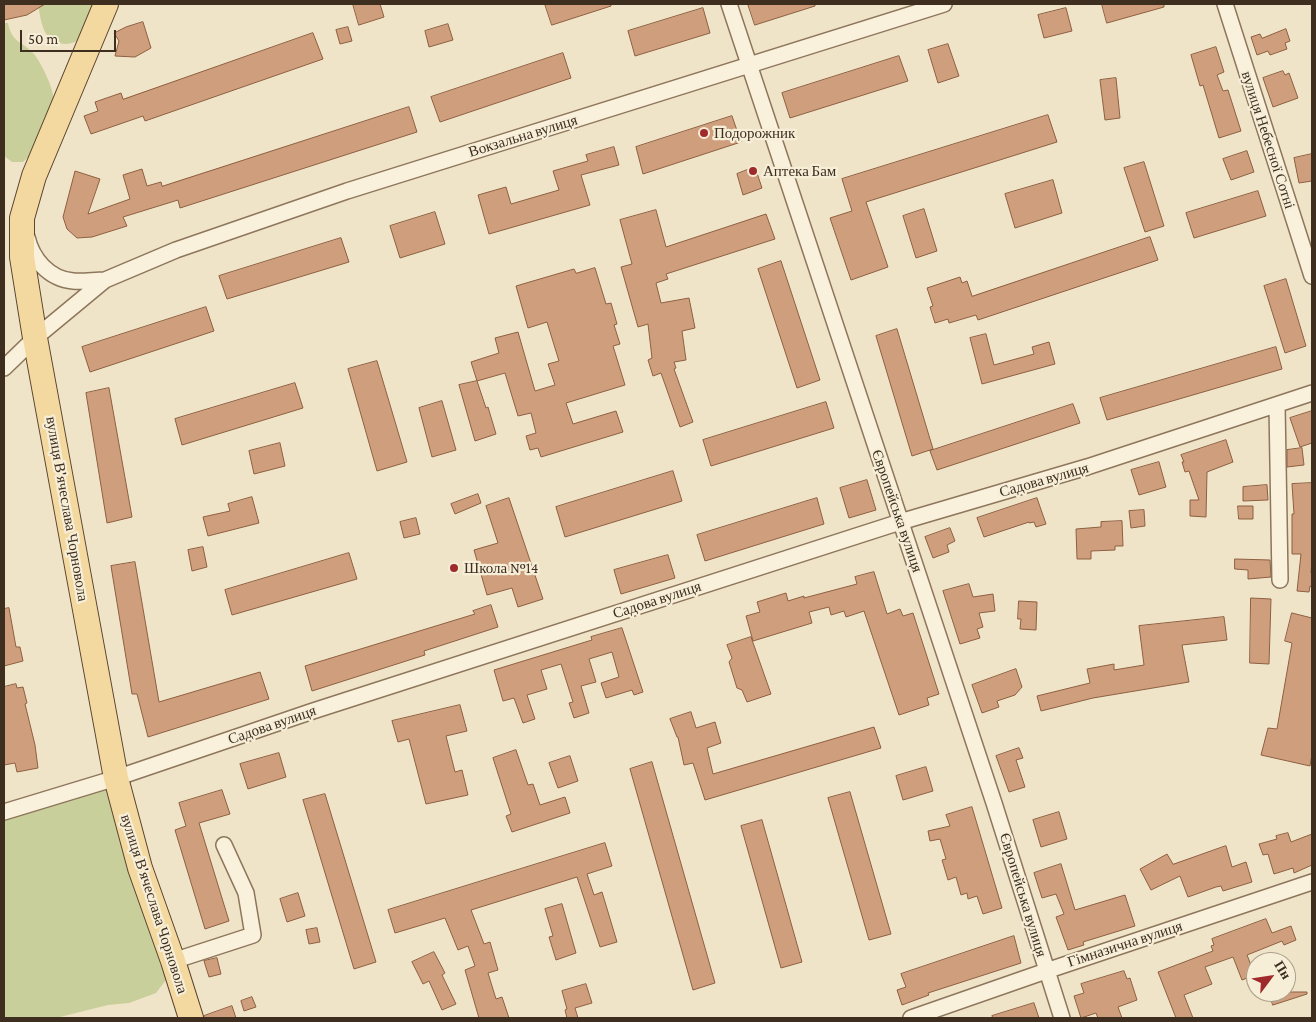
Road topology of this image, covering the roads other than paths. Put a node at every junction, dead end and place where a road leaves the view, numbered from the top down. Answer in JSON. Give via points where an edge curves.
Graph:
{"nodes":[{"id":1,"x":106,"y":4,"type":"edge"},
{"id":2,"x":729,"y":4,"type":"edge"},
{"id":3,"x":944,"y":4,"type":"edge"},
{"id":4,"x":1224,"y":4,"type":"edge"},
{"id":5,"x":749,"y":66,"type":"junction"},
{"id":6,"x":22,"y":218,"type":"junction"},
{"id":7,"x":1312,"y":276,"type":"edge"},
{"id":8,"x":105,"y":280,"type":"junction"},
{"id":9,"x":35,"y":338,"type":"junction"},
{"id":10,"x":4,"y":368,"type":"edge"},
{"id":11,"x":1312,"y":393,"type":"edge"},
{"id":12,"x":1277,"y":405,"type":"junction"},
{"id":13,"x":900,"y":522,"type":"junction"},
{"id":14,"x":1280,"y":580,"type":"dead end"},
{"id":15,"x":116,"y":778,"type":"junction"},
{"id":16,"x":4,"y":812,"type":"edge"},
{"id":17,"x":224,"y":845,"type":"dead end"},
{"id":18,"x":1312,"y":882,"type":"edge"},
{"id":19,"x":173,"y":961,"type":"junction"},
{"id":20,"x":1046,"y":971,"type":"junction"},
{"id":21,"x":191,"y":1018,"type":"edge"},
{"id":22,"x":911,"y":1018,"type":"edge"},
{"id":23,"x":1062,"y":1018,"type":"edge"}],
"edges":[{"from":1,"to":6,"type":"main road","name":"вулиця В'ячеслава Чорновола","via":[[34,176]]},
{"from":2,"to":5,"type":"street","name":"Європейська вулиця"},
{"from":3,"to":5,"type":"street","name":"Вокзальна вулиця"},
{"from":4,"to":7,"type":"street","name":"вулиця Небесної Сотні"},
{"from":5,"to":8,"type":"street","name":"Вокзальна вулиця","via":[[347,191],[176,250]]},
{"from":5,"to":13,"type":"street","name":"Європейська вулиця"},
{"from":6,"to":8,"type":"street","name":"Вокзальна вулиця","via":[[29,247],[38,262],[53,276],[72,281]]},
{"from":6,"to":9,"type":"main road","name":"вулиця В'ячеслава Чорновола","via":[[22,257]]},
{"from":8,"to":9,"type":"street","name":"Вокзальна вулиця"},
{"from":9,"to":10,"type":"street","name":"Вокзальна вулиця"},
{"from":9,"to":15,"type":"main road","name":"вулиця В'ячеслава Чорновола"},
{"from":11,"to":12,"type":"street","name":"Садова вулиця"},
{"from":12,"to":13,"type":"street","name":"Садова вулиця","via":[[1087,467]]},
{"from":12,"to":14,"type":"street"},
{"from":13,"to":15,"type":"street","name":"Садова вулиця","via":[[313,711]]},
{"from":13,"to":20,"type":"street","name":"Європейська вулиця","via":[[989,785]]},
{"from":15,"to":16,"type":"street","name":"Садова вулиця"},
{"from":15,"to":19,"type":"main road","name":"вулиця В'ячеслава Чорновола","via":[[140,868]]},
{"from":17,"to":19,"type":"street","via":[[246,893],[253,935]]},
{"from":18,"to":20,"type":"street","name":"Гімназична вулиця"},
{"from":19,"to":21,"type":"main road","name":"вулиця В'ячеслава Чорновола"},
{"from":20,"to":22,"type":"street","name":"Гімназична вулиця"},
{"from":20,"to":23,"type":"street","name":"Європейська вулиця"}]}
